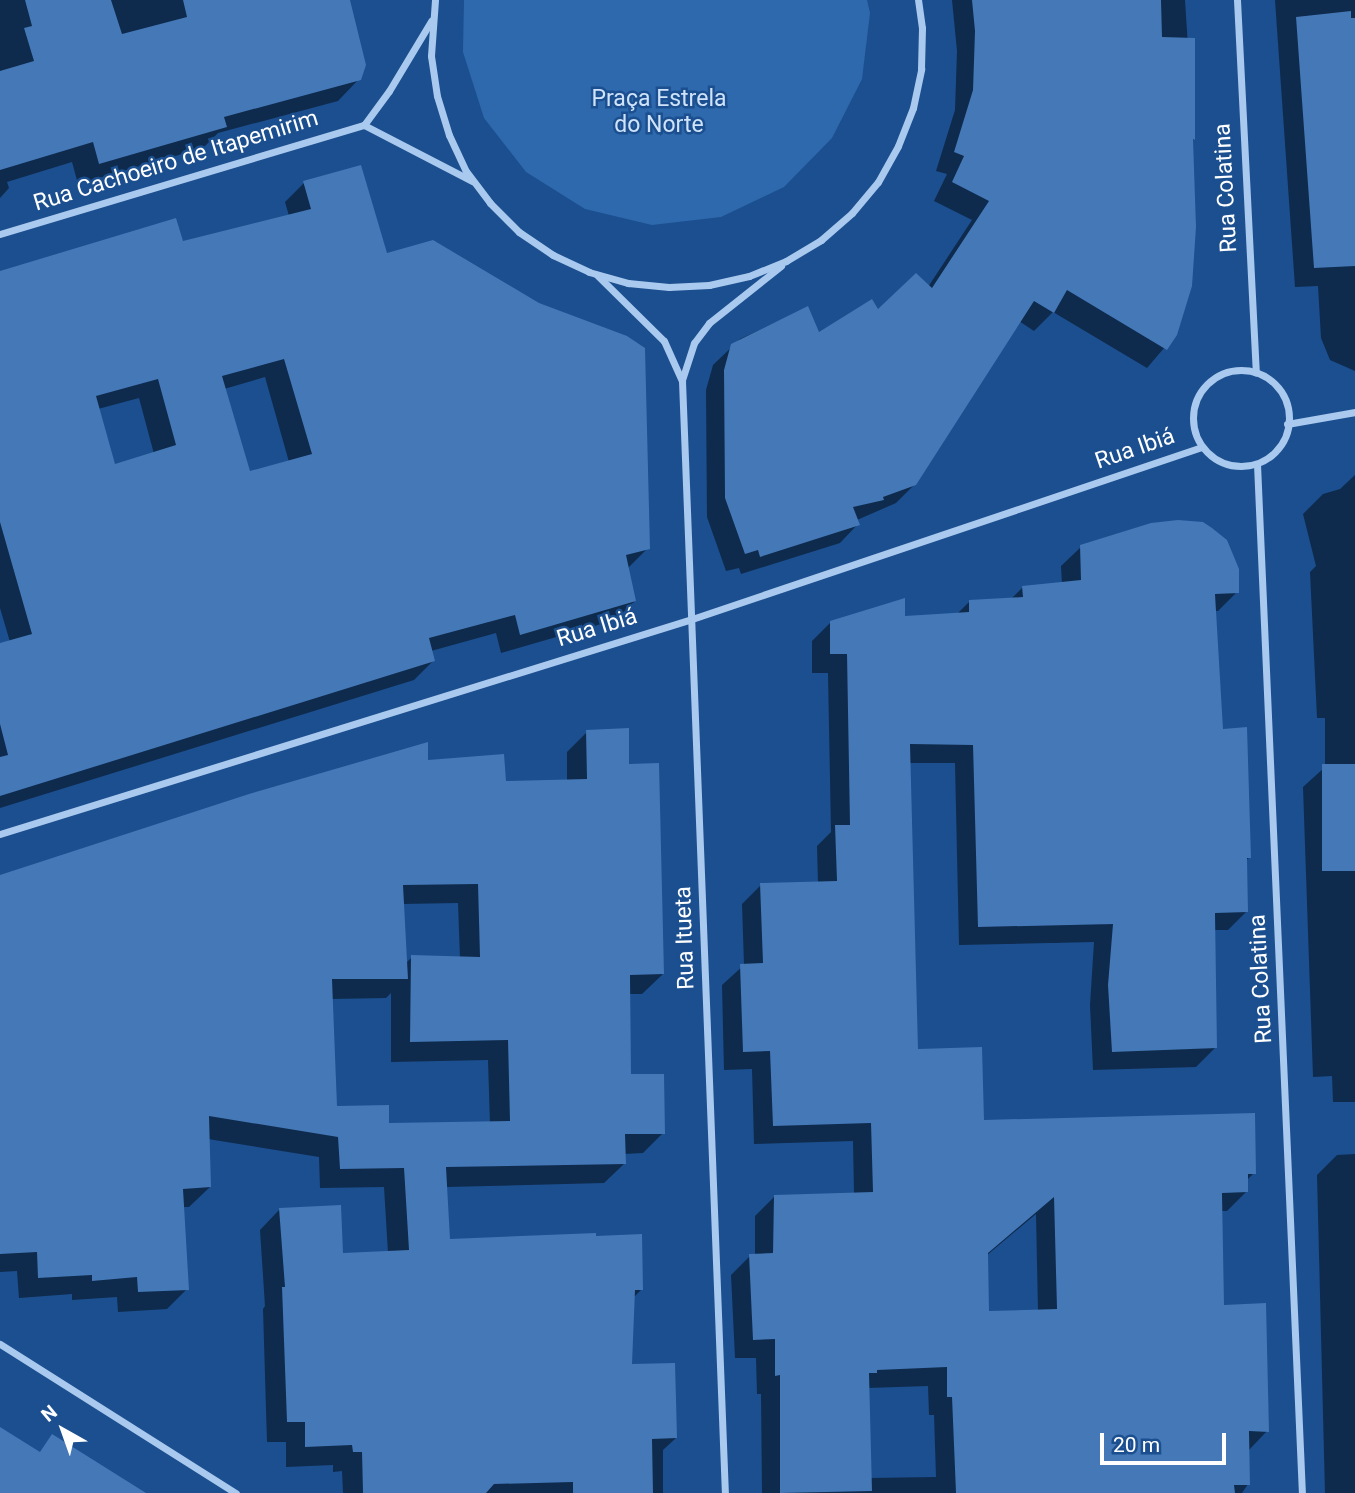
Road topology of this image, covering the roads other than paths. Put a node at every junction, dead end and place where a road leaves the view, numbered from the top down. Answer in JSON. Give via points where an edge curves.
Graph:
{"nodes":[{"id":1,"x":428,"y":0,"type":"edge"},
{"id":2,"x":435,"y":0,"type":"edge"},
{"id":3,"x":918,"y":0,"type":"edge"},
{"id":4,"x":1237,"y":0,"type":"edge"},
{"id":5,"x":432,"y":17,"type":"junction"},
{"id":6,"x":364,"y":125,"type":"junction"},
{"id":7,"x":475,"y":183,"type":"junction"},
{"id":8,"x":0,"y":234,"type":"edge"},
{"id":9,"x":792,"y":257,"type":"junction"},
{"id":10,"x":597,"y":275,"type":"junction"},
{"id":11,"x":1256,"y":373,"type":"junction"},
{"id":12,"x":682,"y":381,"type":"junction"},
{"id":13,"x":1355,"y":412,"type":"edge"},
{"id":14,"x":1287,"y":424,"type":"junction"},
{"id":15,"x":1202,"y":447,"type":"junction"},
{"id":16,"x":1257,"y":464,"type":"junction"},
{"id":17,"x":692,"y":619,"type":"junction"},
{"id":18,"x":0,"y":834,"type":"edge"},
{"id":19,"x":0,"y":1344,"type":"edge"},
{"id":20,"x":236,"y":1493,"type":"edge"},
{"id":21,"x":725,"y":1493,"type":"edge"},
{"id":22,"x":1302,"y":1493,"type":"edge"}],
"edges":[{"from":1,"to":5,"type":"street"},
{"from":2,"to":5,"type":"street"},
{"from":3,"to":9,"type":"street","via":[[921,69],[898,146],[878,182],[852,213]]},
{"from":4,"to":11,"type":"street","name":"Rua Colatina"},
{"from":5,"to":6,"type":"street"},
{"from":5,"to":7,"type":"street","via":[[436,96],[449,135]]},
{"from":6,"to":7,"type":"street"},
{"from":6,"to":8,"type":"street","name":"Rua Cachoeiro de Itapemirim"},
{"from":7,"to":10,"type":"street","via":[[519,232],[553,255]]},
{"from":9,"to":10,"type":"street","via":[[749,276],[709,285],[669,287]]},
{"from":9,"to":12,"type":"street","name":"Rua Itueta","via":[[709,323],[694,343]]},
{"from":10,"to":12,"type":"street","name":"Rua Itueta","via":[[664,341]]},
{"from":11,"to":14,"type":"street","via":[[1276,385],[1284,398]]},
{"from":11,"to":15,"type":"street","via":[[1232,372],[1205,387],[1193,416]]},
{"from":12,"to":17,"type":"street","name":"Rua Itueta"},
{"from":13,"to":14,"type":"street"},
{"from":14,"to":16,"type":"street","via":[[1281,444]]},
{"from":15,"to":16,"type":"street","via":[[1226,464]]},
{"from":15,"to":17,"type":"street","name":"Rua Ibiá"},
{"from":16,"to":22,"type":"street","name":"Rua Colatina"},
{"from":17,"to":18,"type":"street","name":"Rua Ibiá"},
{"from":17,"to":21,"type":"street","name":"Rua Itueta"},
{"from":19,"to":20,"type":"street"}]}
